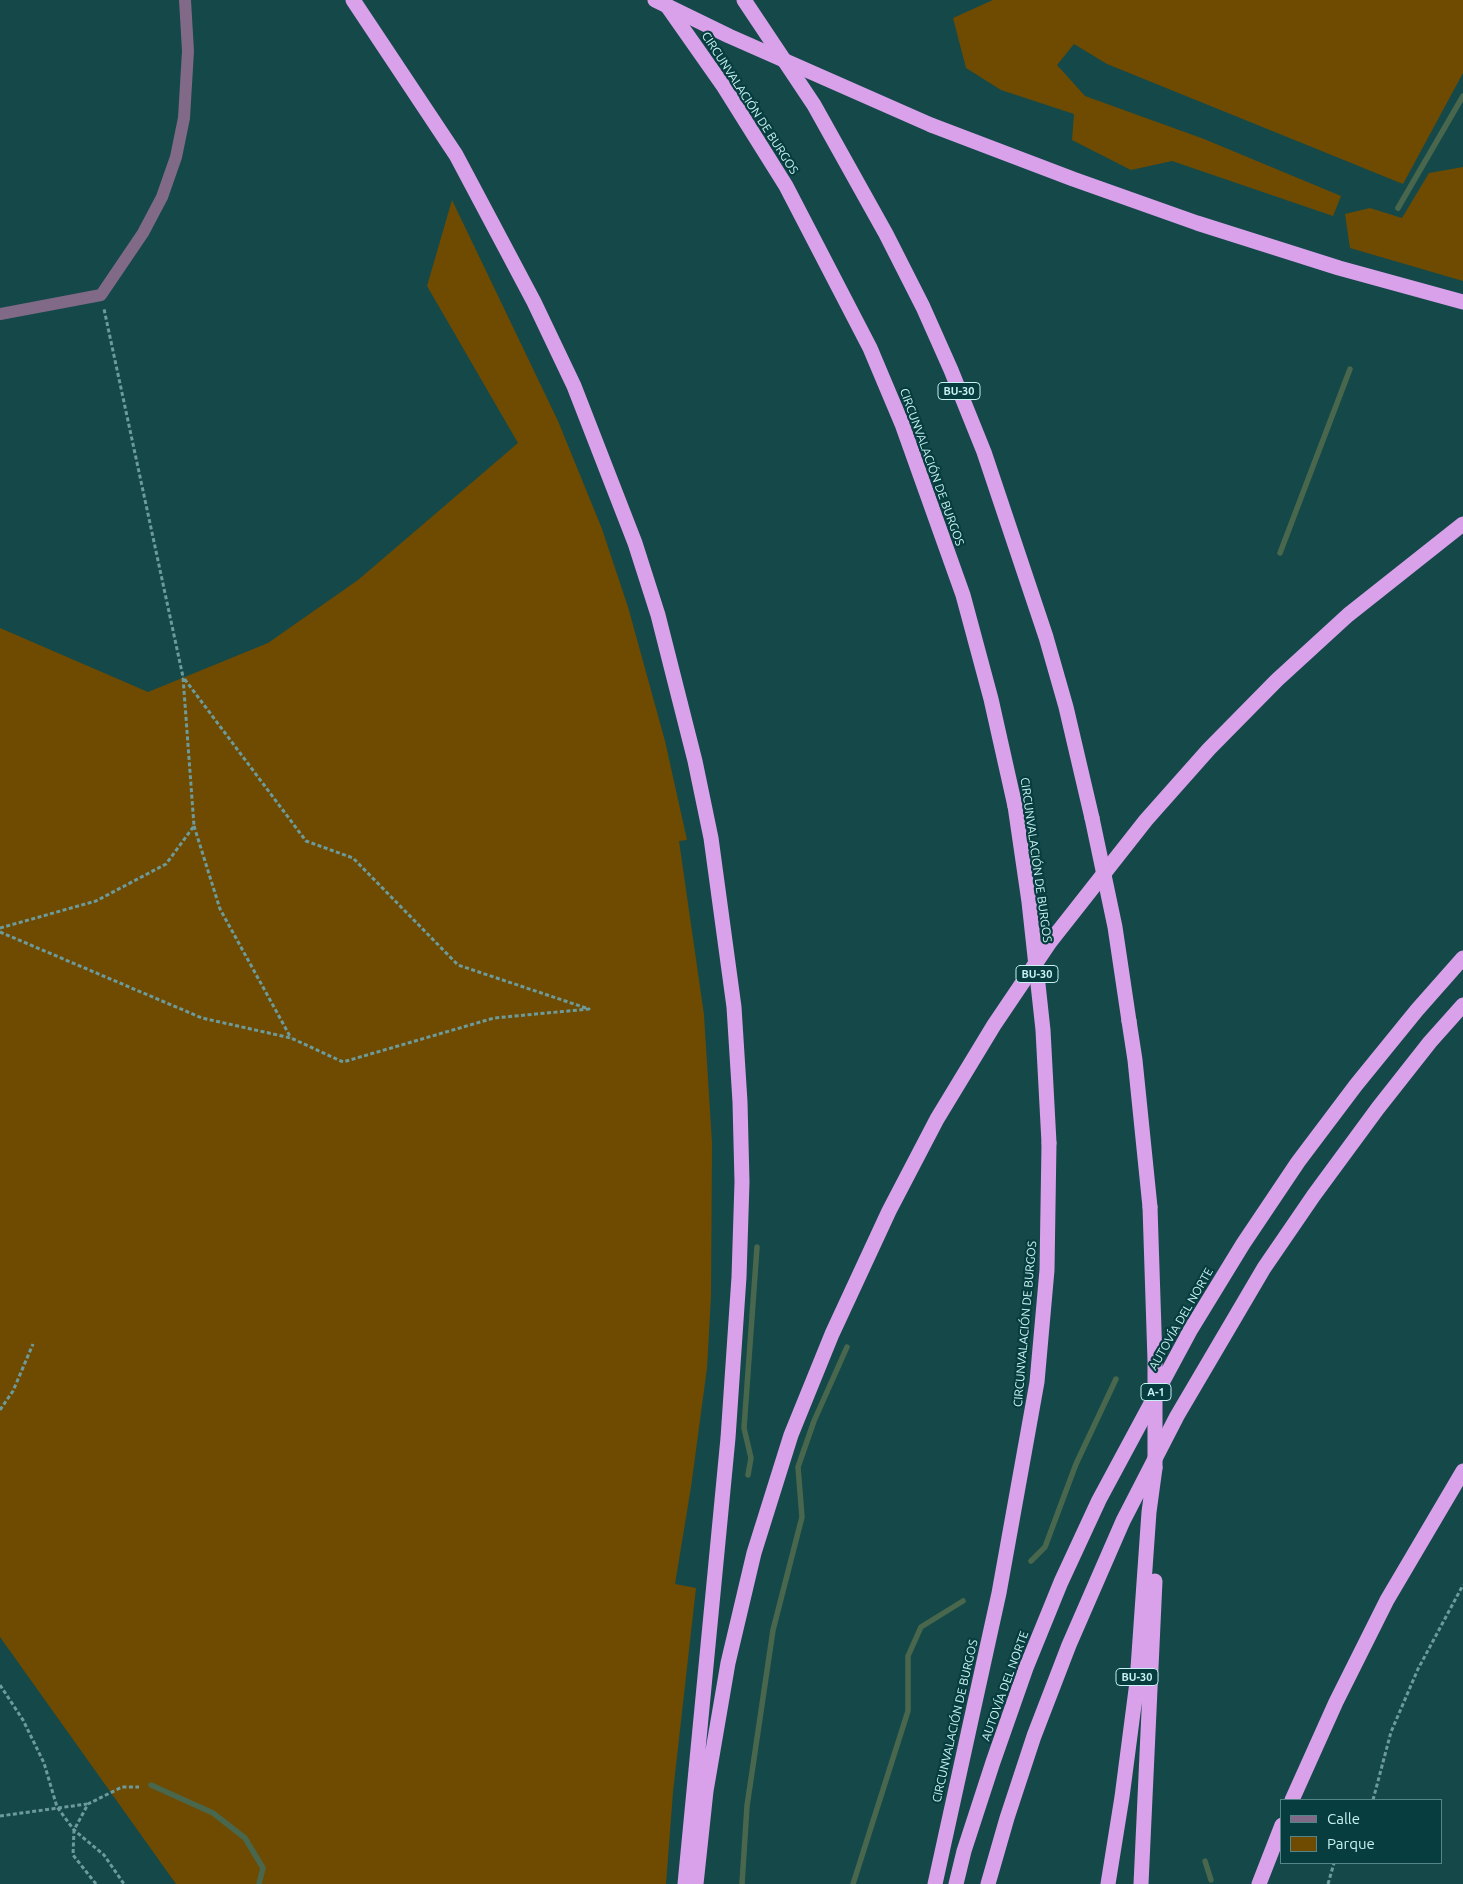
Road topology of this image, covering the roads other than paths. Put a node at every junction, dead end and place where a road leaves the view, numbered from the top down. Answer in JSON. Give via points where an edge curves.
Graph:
{"nodes":[{"id":1,"x":185,"y":0,"type":"edge"},
{"id":2,"x":353,"y":0,"type":"edge"},
{"id":3,"x":655,"y":0,"type":"edge"},
{"id":4,"x":663,"y":0,"type":"edge"},
{"id":5,"x":744,"y":0,"type":"edge"},
{"id":6,"x":1463,"y":302,"type":"edge"},
{"id":7,"x":0,"y":314,"type":"edge"},
{"id":8,"x":1463,"y":524,"type":"edge"},
{"id":9,"x":1463,"y":958,"type":"edge"},
{"id":10,"x":1463,"y":1005,"type":"edge"},
{"id":11,"x":1155,"y":1468,"type":"junction"},
{"id":12,"x":1463,"y":1471,"type":"edge"},
{"id":13,"x":1292,"y":1799,"type":"edge"},
{"id":14,"x":1280,"y":1830,"type":"edge"},
{"id":15,"x":685,"y":1884,"type":"edge"},
{"id":16,"x":696,"y":1884,"type":"edge"},
{"id":17,"x":934,"y":1884,"type":"edge"},
{"id":18,"x":956,"y":1884,"type":"edge"},
{"id":19,"x":988,"y":1884,"type":"edge"},
{"id":20,"x":1108,"y":1884,"type":"edge"},
{"id":21,"x":1141,"y":1884,"type":"edge"},
{"id":22,"x":1259,"y":1884,"type":"edge"}],
"edges":[{"from":1,"to":7,"type":"street","via":[[188,52],[184,118],[176,157],[162,196],[142,233],[101,295]]},
{"from":2,"to":15,"type":"highway","via":[[456,155],[534,302],[574,386],[635,543],[658,615],[711,838],[734,1007],[742,1182],[728,1438]]},
{"from":3,"to":6,"type":"highway","bridge":true,"via":[[931,125],[1072,179],[1197,224]]},
{"from":4,"to":17,"type":"highway","name":"CIRCUNVALACIÓN DE BURGOS","number":"BU-30","bridge":true,"via":[[724,87],[786,186],[870,348],[906,432],[963,595],[991,698],[1015,806],[1029,902],[1043,1030],[1049,1142],[1047,1270],[1037,1382],[1000,1593]]},
{"from":5,"to":11,"type":"highway","number":"BU-30","bridge":true,"via":[[814,105],[882,225],[923,307],[984,452],[1066,707],[1115,928],[1135,1060],[1150,1207],[1156,1361]]},
{"from":8,"to":16,"type":"highway","via":[[1348,615],[1277,680],[1152,813],[1050,942],[994,1025],[938,1119],[889,1211],[832,1334],[791,1435],[754,1553],[728,1663],[706,1791]]},
{"from":9,"to":18,"type":"highway","name":"AUTOVÍA DEL NORTE","number":"A-1","via":[[1356,1085],[1298,1162],[1186,1337],[1099,1500],[1061,1582],[993,1762]]},
{"from":10,"to":19,"type":"highway","number":"A-1","via":[[1383,1100],[1314,1195],[1264,1268],[1177,1416],[1124,1521],[1068,1646],[1034,1736]]},
{"from":11,"to":20,"type":"highway","number":"BU-30","via":[[1137,1682]]},
{"from":11,"to":21,"type":"highway","via":[[1158,1513]]},
{"from":12,"to":13,"type":"highway","via":[[1387,1600]]},
{"from":14,"to":22,"type":"highway"}]}
